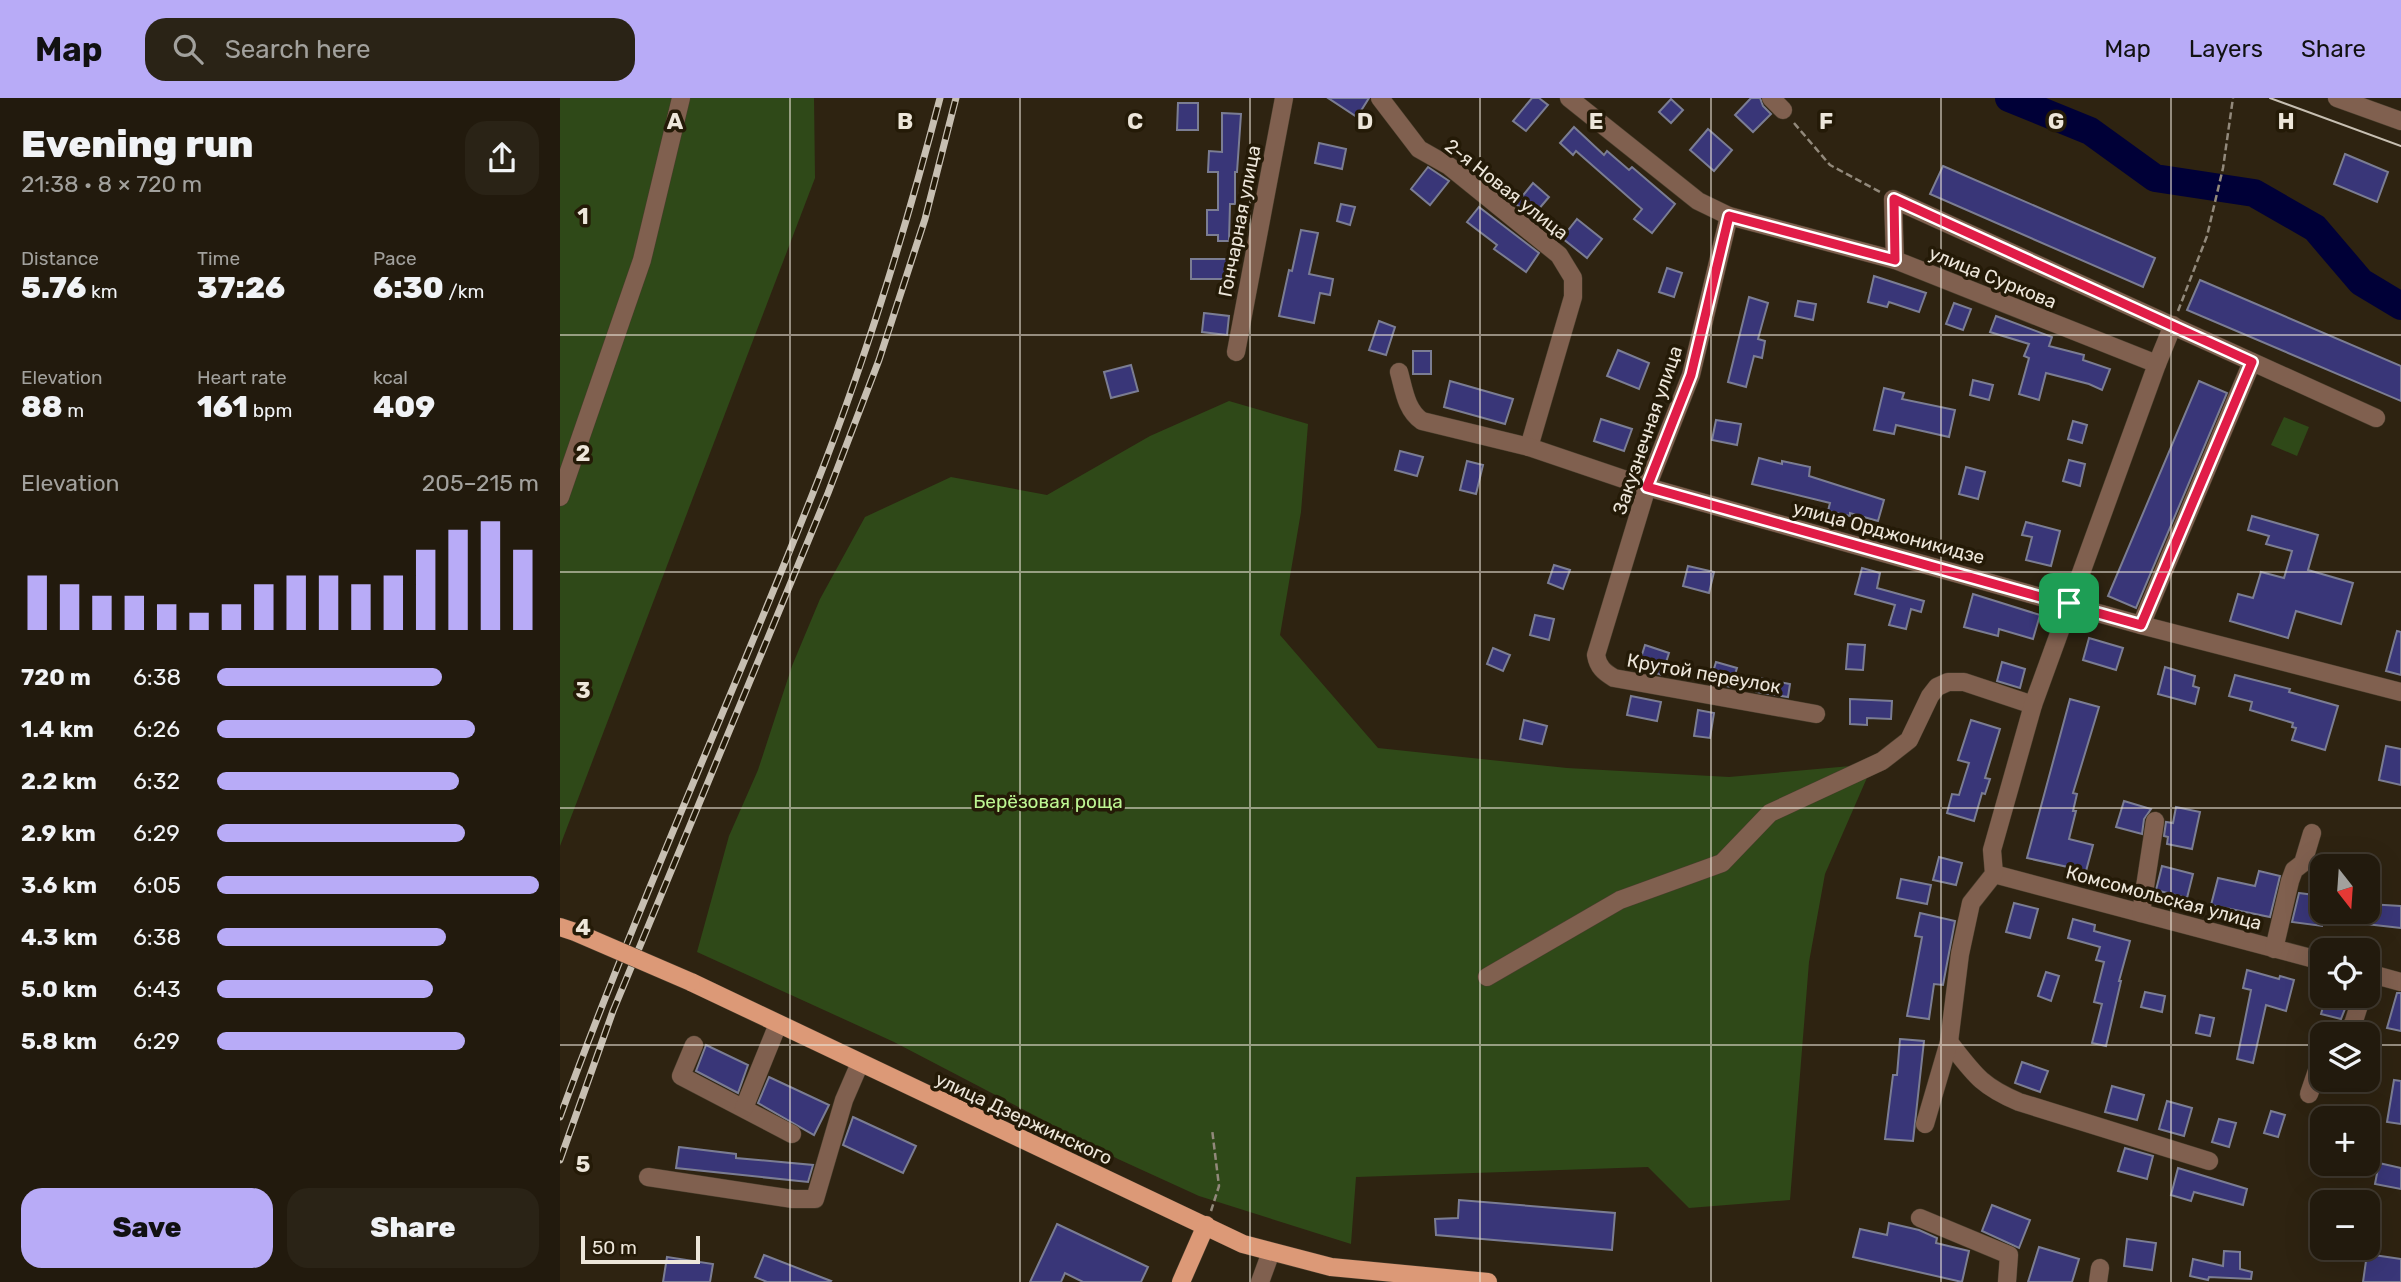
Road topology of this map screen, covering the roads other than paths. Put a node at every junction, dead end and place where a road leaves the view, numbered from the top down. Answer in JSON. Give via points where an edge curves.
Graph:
{"nodes":[{"id":1,"x":681,"y":98,"type":"edge"},
{"id":2,"x":1284,"y":98,"type":"edge"},
{"id":3,"x":1380,"y":98,"type":"edge"},
{"id":4,"x":1569,"y":98,"type":"edge"},
{"id":5,"x":2337,"y":98,"type":"edge"},
{"id":6,"x":2401,"y":121,"type":"edge"},
{"id":7,"x":1729,"y":216,"type":"junction"},
{"id":8,"x":1895,"y":260,"type":"junction"},
{"id":9,"x":2173,"y":325,"type":"junction"},
{"id":10,"x":1237,"y":352,"type":"dead end"},
{"id":11,"x":2252,"y":362,"type":"junction"},
{"id":12,"x":2157,"y":365,"type":"junction"},
{"id":13,"x":1399,"y":372,"type":"dead end"},
{"id":14,"x":2376,"y":418,"type":"dead end"},
{"id":15,"x":1529,"y":447,"type":"junction"},
{"id":16,"x":1647,"y":487,"type":"junction"},
{"id":17,"x":560,"y":497,"type":"edge"},
{"id":18,"x":2069,"y":603,"type":"junction"},
{"id":19,"x":2141,"y":625,"type":"junction"},
{"id":20,"x":1596,"y":655,"type":"joint"},
{"id":21,"x":2401,"y":692,"type":"edge"},
{"id":22,"x":2033,"y":705,"type":"junction"},
{"id":23,"x":1816,"y":715,"type":"dead end"},
{"id":24,"x":2155,"y":821,"type":"dead end"},
{"id":25,"x":2312,"y":833,"type":"dead end"},
{"id":26,"x":1994,"y":874,"type":"junction"},
{"id":27,"x":2141,"y":913,"type":"junction"},
{"id":28,"x":568,"y":929,"type":"edge"},
{"id":29,"x":2274,"y":949,"type":"junction"},
{"id":30,"x":2310,"y":958,"type":"edge"},
{"id":31,"x":1487,"y":976,"type":"dead end"},
{"id":32,"x":2380,"y":977,"type":"edge"},
{"id":33,"x":2401,"y":982,"type":"edge"},
{"id":34,"x":778,"y":1024,"type":"junction"},
{"id":35,"x":1949,"y":1042,"type":"junction"},
{"id":36,"x":694,"y":1045,"type":"dead end"},
{"id":37,"x":860,"y":1063,"type":"junction"},
{"id":38,"x":2310,"y":1091,"type":"edge"},
{"id":39,"x":2309,"y":1094,"type":"dead end"},
{"id":40,"x":744,"y":1108,"type":"junction"},
{"id":41,"x":1925,"y":1125,"type":"dead end"},
{"id":42,"x":792,"y":1134,"type":"dead end"},
{"id":43,"x":2209,"y":1161,"type":"dead end"},
{"id":44,"x":648,"y":1177,"type":"dead end"},
{"id":45,"x":1920,"y":1217,"type":"dead end"},
{"id":46,"x":1206,"y":1225,"type":"junction"},
{"id":47,"x":1271,"y":1252,"type":"junction"},
{"id":48,"x":1181,"y":1282,"type":"edge"},
{"id":49,"x":1260,"y":1282,"type":"edge"},
{"id":50,"x":1488,"y":1282,"type":"edge"},
{"id":51,"x":2007,"y":1282,"type":"edge"}],
"edges":[{"from":1,"to":17,"type":"street","via":[[642,260]]},
{"from":2,"to":10,"type":"street","name":"Гончарная улица"},
{"from":3,"to":15,"type":"street","name":"2-я Новая улица","via":[[1419,149],[1449,166],[1559,256],[1573,278],[1573,297]]},
{"from":4,"to":7,"type":"street","name":"улица Суркова","via":[[1698,201]]},
{"from":5,"to":6,"type":"street"},
{"from":7,"to":8,"type":"street","name":"улица Суркова"},
{"from":7,"to":16,"type":"street","name":"Закузнечная улица","via":[[1691,375]]},
{"from":8,"to":9,"type":"street","via":[[1894,199]]},
{"from":8,"to":12,"type":"street","name":"улица Суркова"},
{"from":9,"to":11,"type":"street"},
{"from":9,"to":12,"type":"street"},
{"from":11,"to":14,"type":"street"},
{"from":11,"to":19,"type":"street"},
{"from":12,"to":18,"type":"street"},
{"from":13,"to":15,"type":"street","name":"улица Орджоникидзе","via":[[1409,408],[1422,421]]},
{"from":15,"to":16,"type":"street","name":"улица Орджоникидзе"},
{"from":16,"to":18,"type":"street","name":"улица Орджоникидзе"},
{"from":16,"to":20,"type":"street","name":"Закузнечная улица"},
{"from":18,"to":19,"type":"street","name":"улица Орджоникидзе"},
{"from":18,"to":22,"type":"street"},
{"from":19,"to":21,"type":"street","name":"улица Орджоникидзе"},
{"from":20,"to":23,"type":"street","name":"Крутой переулок","via":[[1597,663],[1614,678]]},
{"from":22,"to":26,"type":"street","via":[[1992,850]]},
{"from":22,"to":31,"type":"street","via":[[1964,682],[1937,687],[1909,740],[1882,761],[1770,813],[1721,863],[1620,900]]},
{"from":24,"to":27,"type":"street"},
{"from":25,"to":29,"type":"street","via":[[2303,863],[2290,881]]},
{"from":26,"to":27,"type":"street","name":"Комсомольская улица"},
{"from":26,"to":35,"type":"street","via":[[1971,903]]},
{"from":27,"to":29,"type":"street","name":"Комсомольская улица"},
{"from":28,"to":34,"type":"main road","name":"улица Дзержинского","bridge":true},
{"from":29,"to":30,"type":"street","name":"Комсомольская улица"},
{"from":32,"to":33,"type":"street"},
{"from":34,"to":37,"type":"main road","name":"улица Дзержинского"},
{"from":34,"to":40,"type":"street"},
{"from":35,"to":41,"type":"street"},
{"from":35,"to":43,"type":"street","via":[[1992,1090]]},
{"from":36,"to":40,"type":"street","via":[[681,1076]]},
{"from":37,"to":44,"type":"street","via":[[844,1100],[815,1199]]},
{"from":37,"to":46,"type":"main road","name":"улица Дзержинского"},
{"from":38,"to":39,"type":"street"},
{"from":40,"to":42,"type":"street"},
{"from":45,"to":51,"type":"street","via":[[2009,1255]]},
{"from":46,"to":47,"type":"main road","name":"улица Дзержинского"},
{"from":46,"to":48,"type":"main road"},
{"from":47,"to":49,"type":"street"},
{"from":47,"to":50,"type":"main road","name":"улица Дзержинского","via":[[1331,1267]]}]}
